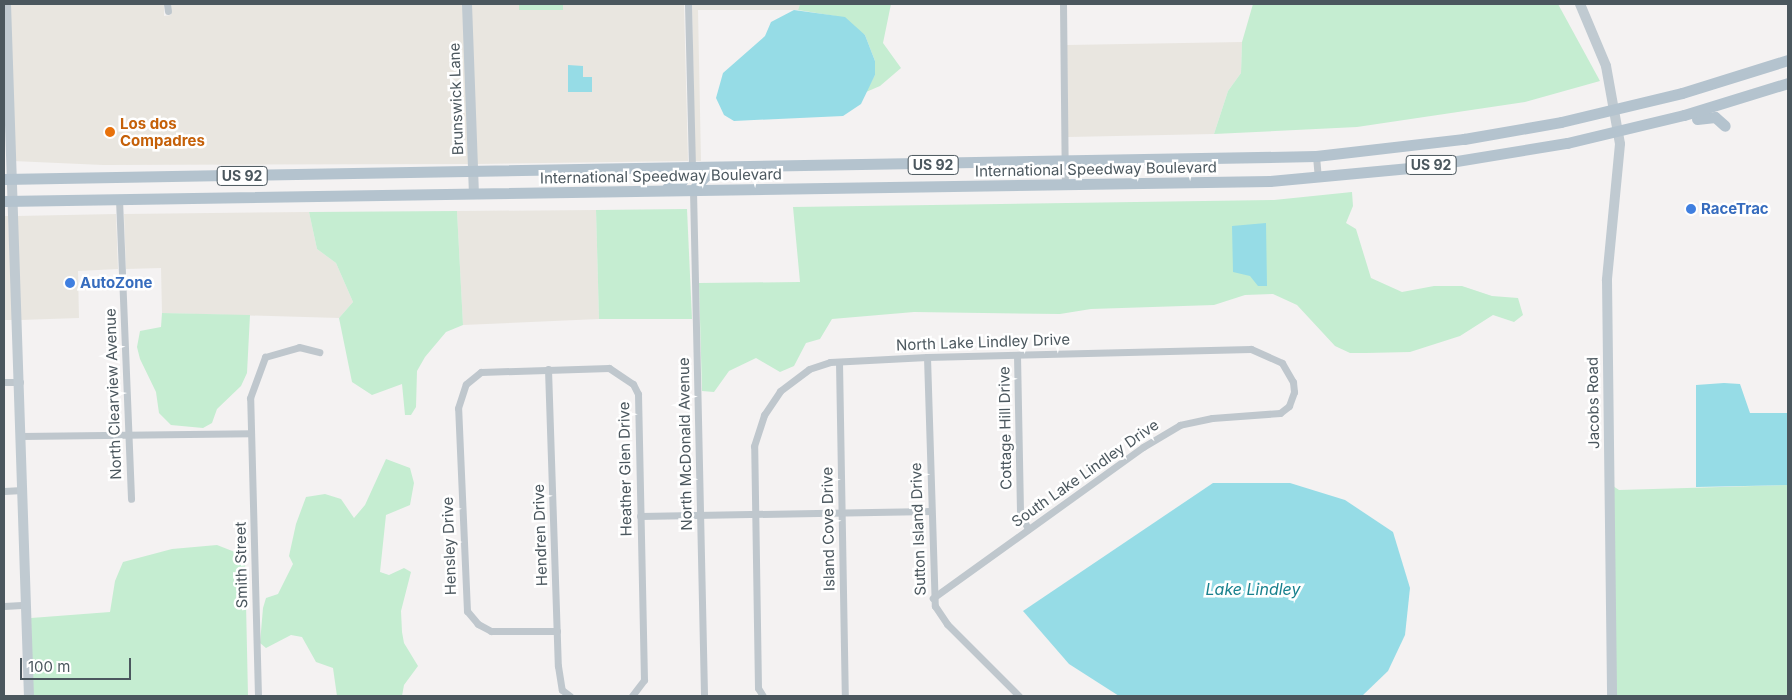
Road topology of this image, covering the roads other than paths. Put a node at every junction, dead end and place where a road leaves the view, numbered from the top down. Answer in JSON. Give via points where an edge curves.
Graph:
{"nodes":[{"id":1,"x":6,"y":4,"type":"edge"},
{"id":2,"x":467,"y":4,"type":"edge"},
{"id":3,"x":688,"y":4,"type":"edge"},
{"id":4,"x":1063,"y":4,"type":"edge"},
{"id":5,"x":1580,"y":4,"type":"edge"},
{"id":6,"x":1788,"y":60,"type":"edge"},
{"id":7,"x":1788,"y":83,"type":"edge"},
{"id":8,"x":1738,"y":99,"type":"junction"},
{"id":9,"x":1615,"y":111,"type":"junction"},
{"id":10,"x":1644,"y":125,"type":"junction"},
{"id":11,"x":1620,"y":131,"type":"junction"},
{"id":12,"x":1316,"y":156,"type":"junction"},
{"id":13,"x":1064,"y":163,"type":"junction"},
{"id":14,"x":724,"y":168,"type":"junction"},
{"id":15,"x":692,"y":169,"type":"junction"},
{"id":16,"x":474,"y":172,"type":"junction"},
{"id":17,"x":1318,"y":177,"type":"junction"},
{"id":18,"x":7,"y":179,"type":"edge"},
{"id":19,"x":1065,"y":185,"type":"junction"},
{"id":20,"x":693,"y":190,"type":"junction"},
{"id":21,"x":661,"y":191,"type":"junction"},
{"id":22,"x":474,"y":194,"type":"junction"},
{"id":23,"x":119,"y":199,"type":"junction"},
{"id":24,"x":7,"y":201,"type":"edge"},
{"id":25,"x":319,"y":352,"type":"dead end"},
{"id":26,"x":1018,"y":355,"type":"junction"},
{"id":27,"x":927,"y":357,"type":"junction"},
{"id":28,"x":838,"y":362,"type":"junction"},
{"id":29,"x":548,"y":369,"type":"junction"},
{"id":30,"x":4,"y":382,"type":"edge"},
{"id":31,"x":20,"y":382,"type":"junction"},
{"id":32,"x":466,"y":384,"type":"joint"},
{"id":33,"x":1293,"y":398,"type":"joint"},
{"id":34,"x":252,"y":433,"type":"junction"},
{"id":35,"x":128,"y":435,"type":"junction"},
{"id":36,"x":21,"y":436,"type":"junction"},
{"id":37,"x":22,"y":490,"type":"junction"},
{"id":38,"x":4,"y":491,"type":"edge"},
{"id":39,"x":131,"y":499,"type":"dead end"},
{"id":40,"x":931,"y":511,"type":"junction"},
{"id":41,"x":754,"y":512,"type":"junction"},
{"id":42,"x":842,"y":512,"type":"junction"},
{"id":43,"x":701,"y":514,"type":"junction"},
{"id":44,"x":640,"y":516,"type":"junction"},
{"id":45,"x":1028,"y":529,"type":"junction"},
{"id":46,"x":933,"y":598,"type":"junction"},
{"id":47,"x":26,"y":605,"type":"junction"},
{"id":48,"x":4,"y":606,"type":"edge"},
{"id":49,"x":557,"y":630,"type":"junction"},
{"id":50,"x":1011,"y":688,"type":"junction"},
{"id":51,"x":29,"y":696,"type":"edge"},
{"id":52,"x":258,"y":696,"type":"edge"},
{"id":53,"x":570,"y":696,"type":"edge"},
{"id":54,"x":632,"y":696,"type":"edge"},
{"id":55,"x":704,"y":696,"type":"edge"},
{"id":56,"x":763,"y":696,"type":"edge"},
{"id":57,"x":845,"y":696,"type":"edge"},
{"id":58,"x":1009,"y":696,"type":"edge"},
{"id":59,"x":1019,"y":696,"type":"edge"},
{"id":60,"x":1612,"y":696,"type":"edge"}],
"edges":[{"from":1,"to":18,"type":"street"},
{"from":2,"to":16,"type":"street","name":"Brunswick Lane"},
{"from":3,"to":15,"type":"street"},
{"from":4,"to":13,"type":"street"},
{"from":5,"to":9,"type":"street","name":"Jacobs Road","via":[[1606,66]]},
{"from":6,"to":9,"type":"main road","name":"International Speedway Boulevard","number":"US 92"},
{"from":7,"to":8,"type":"main road","name":"International Speedway Boulevard","number":"US 92"},
{"from":8,"to":10,"type":"main road","name":"International Speedway Boulevard","number":"US 92"},
{"from":8,"to":10,"type":"main road","via":[[1729,109],[1725,126],[1709,115],[1666,127]]},
{"from":9,"to":11,"type":"street","name":"Jacobs Road"},
{"from":9,"to":12,"type":"main road","name":"International Speedway Boulevard","number":"US 92","via":[[1482,136]]},
{"from":10,"to":11,"type":"main road","name":"International Speedway Boulevard","number":"US 92"},
{"from":11,"to":17,"type":"main road","name":"International Speedway Boulevard","number":"US 92","via":[[1467,160]]},
{"from":11,"to":60,"type":"street","name":"Jacobs Road","via":[[1607,280]]},
{"from":12,"to":13,"type":"main road","name":"International Speedway Boulevard","number":"US 92"},
{"from":12,"to":17,"type":"street"},
{"from":13,"to":14,"type":"main road","name":"International Speedway Boulevard","number":"US 92"},
{"from":13,"to":19,"type":"street"},
{"from":14,"to":15,"type":"main road","name":"International Speedway Boulevard","number":"US 92"},
{"from":14,"to":20,"type":"main road","via":[[705,176]]},
{"from":15,"to":16,"type":"main road","name":"International Speedway Boulevard","number":"US 92"},
{"from":15,"to":21,"type":"main road","via":[[681,182]]},
{"from":16,"to":18,"type":"main road","name":"International Speedway Boulevard","number":"US 92"},
{"from":16,"to":22,"type":"street","name":"Brunswick Lane"},
{"from":17,"to":19,"type":"main road","name":"International Speedway Boulevard","number":"US 92"},
{"from":18,"to":24,"type":"street"},
{"from":19,"to":20,"type":"main road","name":"International Speedway Boulevard","number":"US 92"},
{"from":20,"to":21,"type":"main road","name":"International Speedway Boulevard","number":"US 92"},
{"from":20,"to":43,"type":"street","name":"North McDonald Avenue"},
{"from":21,"to":22,"type":"main road","name":"International Speedway Boulevard","number":"US 92"},
{"from":22,"to":23,"type":"main road","name":"International Speedway Boulevard","number":"US 92"},
{"from":23,"to":24,"type":"main road","name":"International Speedway Boulevard","number":"US 92"},
{"from":23,"to":35,"type":"street","name":"North Clearview Avenue"},
{"from":24,"to":31,"type":"street"},
{"from":25,"to":34,"type":"street","name":"Smith Street","via":[[299,347],[265,357],[250,398]]},
{"from":26,"to":27,"type":"street","name":"North Lake Lindley Drive"},
{"from":26,"to":33,"type":"street","name":"North Lake Lindley Drive","via":[[1251,349],[1282,364],[1294,382]]},
{"from":26,"to":45,"type":"street","name":"Cottage Hill Drive","via":[[1020,513]]},
{"from":27,"to":28,"type":"street","name":"North Lake Lindley Drive"},
{"from":27,"to":40,"type":"street","name":"Sutton Island Drive"},
{"from":28,"to":41,"type":"street","name":"North Lake Lindley Drive","via":[[808,369],[780,391],[764,415],[754,446]]},
{"from":28,"to":42,"type":"street","name":"Island Cove Drive"},
{"from":29,"to":32,"type":"street","name":"Heather Glen Drive","via":[[481,372]]},
{"from":29,"to":44,"type":"street","name":"Heather Glen Drive","via":[[609,368],[633,384],[638,394]]},
{"from":29,"to":49,"type":"street","name":"Hendren Drive"},
{"from":30,"to":31,"type":"street"},
{"from":31,"to":36,"type":"street"},
{"from":32,"to":49,"type":"street","name":"Hensley Drive","via":[[458,408],[467,611],[478,624],[491,631]]},
{"from":33,"to":45,"type":"street","name":"South Lake Lindley Drive","via":[[1280,413],[1212,418],[1180,425],[1143,446]]},
{"from":34,"to":35,"type":"street"},
{"from":34,"to":52,"type":"street","name":"Smith Street"},
{"from":35,"to":36,"type":"street"},
{"from":35,"to":39,"type":"street","name":"North Clearview Avenue"},
{"from":36,"to":37,"type":"street"},
{"from":37,"to":38,"type":"street"},
{"from":37,"to":47,"type":"street"},
{"from":40,"to":42,"type":"street"},
{"from":40,"to":46,"type":"street","name":"Sutton Island Drive"},
{"from":41,"to":42,"type":"street"},
{"from":41,"to":43,"type":"street"},
{"from":41,"to":56,"type":"street","name":"North Lake Lindley Drive","via":[[758,688]]},
{"from":42,"to":57,"type":"street","name":"Island Cove Drive"},
{"from":43,"to":44,"type":"street"},
{"from":43,"to":55,"type":"street","name":"North McDonald Avenue"},
{"from":44,"to":54,"type":"street","name":"Heather Glen Drive","via":[[644,680]]},
{"from":45,"to":46,"type":"street","name":"South Lake Lindley Drive"},
{"from":46,"to":50,"type":"street","name":"Sutton Island Drive","via":[[939,615]]},
{"from":47,"to":48,"type":"street"},
{"from":47,"to":51,"type":"street"},
{"from":49,"to":53,"type":"street","name":"Hendren Drive","via":[[562,690]]},
{"from":50,"to":58,"type":"street"},
{"from":50,"to":59,"type":"street","name":"Sutton Island Drive"}]}
